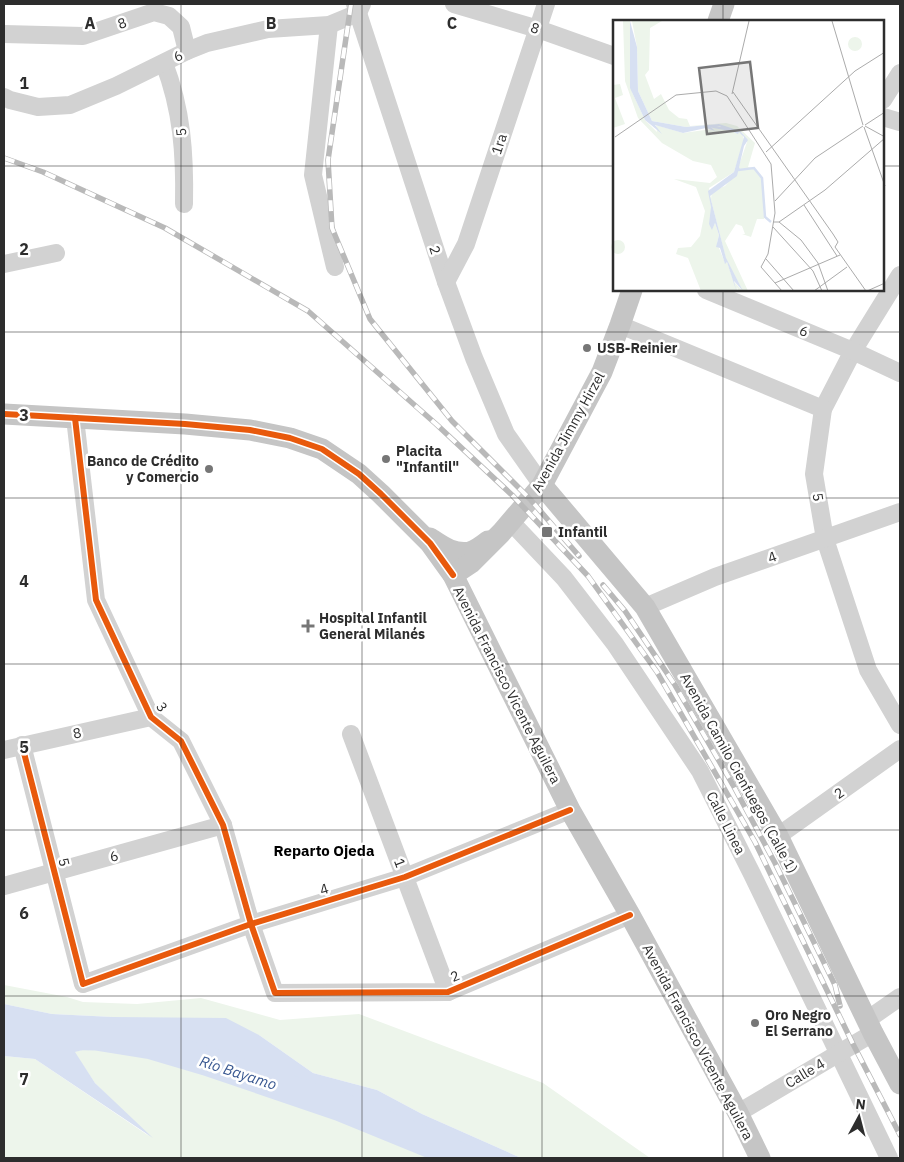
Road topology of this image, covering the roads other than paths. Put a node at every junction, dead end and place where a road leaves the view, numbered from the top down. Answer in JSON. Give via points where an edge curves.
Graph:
{"nodes":[{"id":1,"x":454,"y":4,"type":"edge"},
{"id":2,"x":546,"y":4,"type":"edge"},
{"id":3,"x":724,"y":4,"type":"edge"},
{"id":4,"x":358,"y":7,"type":"edge"},
{"id":5,"x":718,"y":20,"type":"edge"},
{"id":6,"x":329,"y":26,"type":"junction"},
{"id":7,"x":538,"y":29,"type":"junction"},
{"id":8,"x":4,"y":34,"type":"edge"},
{"id":9,"x":187,"y":51,"type":"junction"},
{"id":10,"x":613,"y":56,"type":"edge"},
{"id":11,"x":164,"y":62,"type":"junction"},
{"id":12,"x":900,"y":72,"type":"edge"},
{"id":13,"x":4,"y":96,"type":"edge"},
{"id":14,"x":884,"y":98,"type":"edge"},
{"id":15,"x":884,"y":117,"type":"edge"},
{"id":16,"x":900,"y":122,"type":"edge"},
{"id":17,"x":184,"y":204,"type":"dead end"},
{"id":18,"x":56,"y":253,"type":"dead end"},
{"id":19,"x":4,"y":264,"type":"edge"},
{"id":20,"x":335,"y":267,"type":"dead end"},
{"id":21,"x":900,"y":275,"type":"edge"},
{"id":22,"x":446,"y":282,"type":"junction"},
{"id":23,"x":632,"y":291,"type":"edge"},
{"id":24,"x":708,"y":291,"type":"edge"},
{"id":25,"x":620,"y":325,"type":"junction"},
{"id":26,"x":854,"y":351,"type":"junction"},
{"id":27,"x":900,"y":373,"type":"edge"},
{"id":28,"x":823,"y":409,"type":"junction"},
{"id":29,"x":4,"y":414,"type":"edge"},
{"id":30,"x":75,"y":418,"type":"junction"},
{"id":31,"x":542,"y":485,"type":"junction"},
{"id":32,"x":900,"y":512,"type":"edge"},
{"id":33,"x":506,"y":527,"type":"junction"},
{"id":34,"x":419,"y":531,"type":"junction"},
{"id":35,"x":825,"y":539,"type":"junction"},
{"id":36,"x":453,"y":576,"type":"junction"},
{"id":37,"x":645,"y":607,"type":"junction"},
{"id":38,"x":151,"y":717,"type":"junction"},
{"id":39,"x":900,"y":725,"type":"edge"},
{"id":40,"x":351,"y":734,"type":"dead end"},
{"id":41,"x":22,"y":745,"type":"junction"},
{"id":42,"x":900,"y":749,"type":"edge"},
{"id":43,"x":4,"y":750,"type":"edge"},
{"id":44,"x":570,"y":810,"type":"junction"},
{"id":45,"x":224,"y":825,"type":"junction"},
{"id":46,"x":778,"y":836,"type":"junction"},
{"id":47,"x":54,"y":872,"type":"junction"},
{"id":48,"x":405,"y":877,"type":"junction"},
{"id":49,"x":4,"y":886,"type":"edge"},
{"id":50,"x":630,"y":915,"type":"junction"},
{"id":51,"x":251,"y":924,"type":"junction"},
{"id":52,"x":82,"y":984,"type":"joint"},
{"id":53,"x":448,"y":992,"type":"junction"},
{"id":54,"x":275,"y":993,"type":"joint"},
{"id":55,"x":900,"y":997,"type":"edge"},
{"id":56,"x":870,"y":1027,"type":"junction"},
{"id":57,"x":838,"y":1054,"type":"junction"},
{"id":58,"x":900,"y":1084,"type":"edge"},
{"id":59,"x":738,"y":1113,"type":"junction"},
{"id":60,"x":760,"y":1158,"type":"edge"},
{"id":61,"x":889,"y":1158,"type":"edge"}],
"edges":[{"from":1,"to":7,"type":"street","name":"8"},
{"from":2,"to":7,"type":"street","name":"1ra"},
{"from":3,"to":5,"type":"main road"},
{"from":4,"to":6,"type":"street","name":"6"},
{"from":4,"to":22,"type":"street","name":"2"},
{"from":6,"to":9,"type":"street","name":"6","via":[[268,29]]},
{"from":6,"to":20,"type":"street","via":[[313,175]]},
{"from":7,"to":10,"type":"street","name":"8"},
{"from":7,"to":22,"type":"street","name":"1ra","via":[[466,244]]},
{"from":8,"to":9,"type":"street","name":"8","via":[[83,36],[154,12],[169,16],[181,27]]},
{"from":9,"to":11,"type":"street","name":"6"},
{"from":11,"to":13,"type":"street","name":"6","via":[[70,105],[38,107]]},
{"from":11,"to":17,"type":"street","name":"5","via":[[181,124]]},
{"from":12,"to":14,"type":"street"},
{"from":15,"to":16,"type":"street"},
{"from":18,"to":19,"type":"street"},
{"from":21,"to":26,"type":"street","name":"5"},
{"from":22,"to":31,"type":"street","name":"2","via":[[506,434]]},
{"from":23,"to":25,"type":"main road","name":"Avenida Jimmy Hirzel"},
{"from":24,"to":26,"type":"street","name":"6"},
{"from":25,"to":28,"type":"street"},
{"from":25,"to":31,"type":"main road","name":"Avenida Jimmy Hirzel","via":[[602,372]]},
{"from":26,"to":27,"type":"street","name":"6"},
{"from":26,"to":28,"type":"street","name":"5"},
{"from":28,"to":35,"type":"street","name":"5","via":[[814,474]]},
{"from":29,"to":30,"type":"main road","name":"Avenida Francisco Vicente Aguilera"},
{"from":30,"to":34,"type":"main road","name":"Avenida Francisco Vicente Aguilera","via":[[250,430],[290,438],[322,449],[359,474]]},
{"from":30,"to":38,"type":"street","name":"3","via":[[96,600]]},
{"from":31,"to":33,"type":"main road","name":"Avenida Jimmy Hirzel"},
{"from":31,"to":37,"type":"main road","name":"Avenida Camilo Cienfuegos (Calle 1)"},
{"from":32,"to":35,"type":"street","name":"4"},
{"from":33,"to":34,"type":"main road","via":[[472,552],[448,549]]},
{"from":33,"to":36,"type":"main road","name":"Avenida Jimmy Hirzel","via":[[471,563]]},
{"from":33,"to":57,"type":"street","name":"Calle Linea","via":[[564,578],[615,644],[700,771]]},
{"from":34,"to":36,"type":"main road","name":"Avenida Francisco Vicente Aguilera"},
{"from":35,"to":37,"type":"street","name":"4","via":[[715,577]]},
{"from":35,"to":39,"type":"street","name":"5","via":[[868,670]]},
{"from":36,"to":44,"type":"main road","name":"Avenida Francisco Vicente Aguilera"},
{"from":37,"to":46,"type":"main road","name":"Avenida Camilo Cienfuegos (Calle 1)"},
{"from":38,"to":41,"type":"street","name":"8"},
{"from":38,"to":45,"type":"street","name":"3","via":[[181,741]]},
{"from":40,"to":48,"type":"street","name":"1"},
{"from":41,"to":43,"type":"street","name":"8"},
{"from":41,"to":47,"type":"street","name":"5"},
{"from":42,"to":46,"type":"street","name":"2"},
{"from":44,"to":48,"type":"street","name":"4"},
{"from":44,"to":50,"type":"main road","name":"Avenida Francisco Vicente Aguilera"},
{"from":45,"to":47,"type":"street","name":"6"},
{"from":45,"to":51,"type":"street","name":"3"},
{"from":46,"to":56,"type":"main road","name":"Avenida Camilo Cienfuegos (Calle 1)"},
{"from":47,"to":49,"type":"street","name":"6"},
{"from":47,"to":52,"type":"street","name":"5"},
{"from":48,"to":51,"type":"street","name":"4"},
{"from":48,"to":53,"type":"street","name":"1"},
{"from":50,"to":53,"type":"street","name":"2"},
{"from":50,"to":59,"type":"main road","name":"Avenida Francisco Vicente Aguilera"},
{"from":51,"to":52,"type":"street","name":"4"},
{"from":51,"to":54,"type":"street","name":"3"},
{"from":53,"to":54,"type":"street","name":"2"},
{"from":55,"to":56,"type":"street","name":"Calle 4"},
{"from":56,"to":57,"type":"street","name":"Calle 4"},
{"from":56,"to":58,"type":"main road","name":"Avenida Camilo Cienfuegos (Calle 1)"},
{"from":57,"to":59,"type":"street","name":"Calle 4"},
{"from":57,"to":61,"type":"street","name":"Calle Linea"},
{"from":59,"to":60,"type":"main road","name":"Avenida Francisco Vicente Aguilera"}]}
